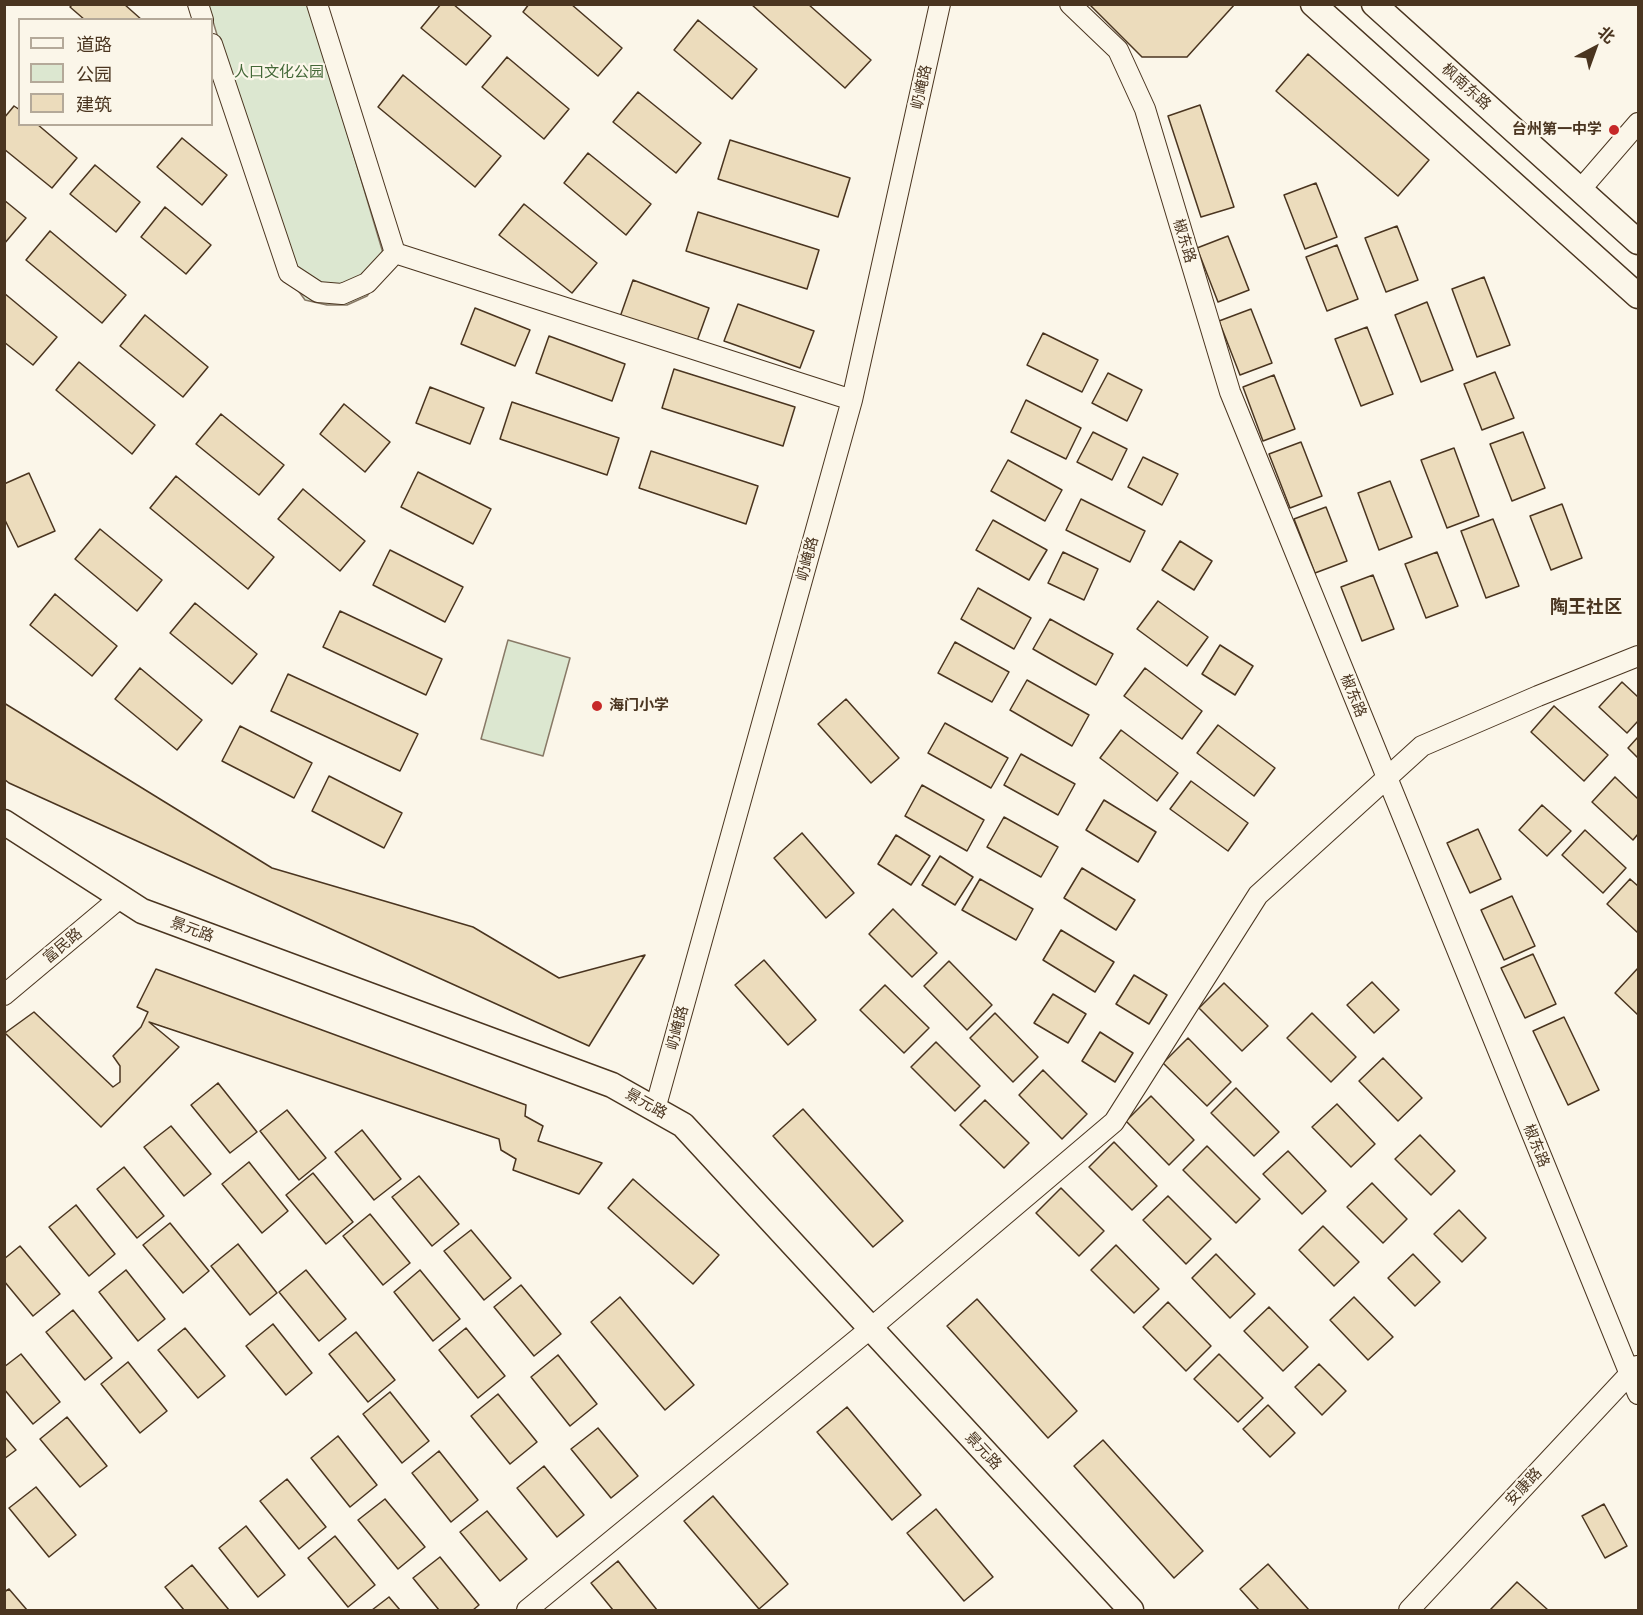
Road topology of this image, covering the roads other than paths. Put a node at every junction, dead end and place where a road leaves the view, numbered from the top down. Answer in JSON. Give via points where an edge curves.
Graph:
{"nodes":[{"id":1,"x":317,"y":4,"type":"edge"},
{"id":2,"x":940,"y":4,"type":"edge"},
{"id":3,"x":1070,"y":4,"type":"edge"},
{"id":4,"x":1313,"y":4,"type":"edge"},
{"id":5,"x":1374,"y":4,"type":"edge"},
{"id":6,"x":213,"y":47,"type":"edge"},
{"id":7,"x":1638,"y":123,"type":"edge"},
{"id":8,"x":1580,"y":190,"type":"junction"},
{"id":9,"x":1638,"y":242,"type":"edge"},
{"id":10,"x":395,"y":253,"type":"junction"},
{"id":11,"x":1638,"y":296,"type":"edge"},
{"id":12,"x":852,"y":400,"type":"junction"},
{"id":13,"x":1638,"y":656,"type":"edge"},
{"id":14,"x":1387,"y":778,"type":"junction"},
{"id":15,"x":4,"y":822,"type":"edge"},
{"id":16,"x":121,"y":897,"type":"junction"},
{"id":17,"x":4,"y":995,"type":"edge"},
{"id":18,"x":655,"y":1109,"type":"junction"},
{"id":19,"x":871,"y":1328,"type":"junction"},
{"id":20,"x":1634,"y":1369,"type":"edge"},
{"id":21,"x":1638,"y":1394,"type":"edge"},
{"id":22,"x":527,"y":1611,"type":"edge"},
{"id":23,"x":1131,"y":1611,"type":"edge"},
{"id":24,"x":1409,"y":1611,"type":"edge"}],
"edges":[{"from":1,"to":10,"type":"street"},
{"from":2,"to":12,"type":"street","name":"屷崦路"},
{"from":3,"to":14,"type":"street","name":"椒东路","via":[[1118,50],[1145,109],[1230,392]]},
{"from":4,"to":11,"type":"main road"},
{"from":5,"to":8,"type":"main road","name":"枫南东路"},
{"from":6,"to":10,"type":"street","via":[[289,273],[318,292],[342,294],[367,283]]},
{"from":7,"to":8,"type":"street"},
{"from":8,"to":9,"type":"main road","name":"枫南东路"},
{"from":10,"to":12,"type":"street"},
{"from":12,"to":18,"type":"street","name":"屷崦路"},
{"from":13,"to":14,"type":"street","via":[[1422,746]]},
{"from":14,"to":19,"type":"street","via":[[1258,895],[1114,1122]]},
{"from":14,"to":20,"type":"street","name":"椒东路"},
{"from":15,"to":16,"type":"main road","name":"景元路"},
{"from":16,"to":17,"type":"street","name":"富民路"},
{"from":16,"to":18,"type":"main road","name":"景元路","via":[[142,911],[612,1085]]},
{"from":18,"to":19,"type":"main road","name":"景元路","via":[[683,1125]]},
{"from":19,"to":22,"type":"street"},
{"from":19,"to":23,"type":"main road","name":"景元路"},
{"from":20,"to":21,"type":"street","name":"椒东路"},
{"from":20,"to":24,"type":"street","name":"安康路"}]}
